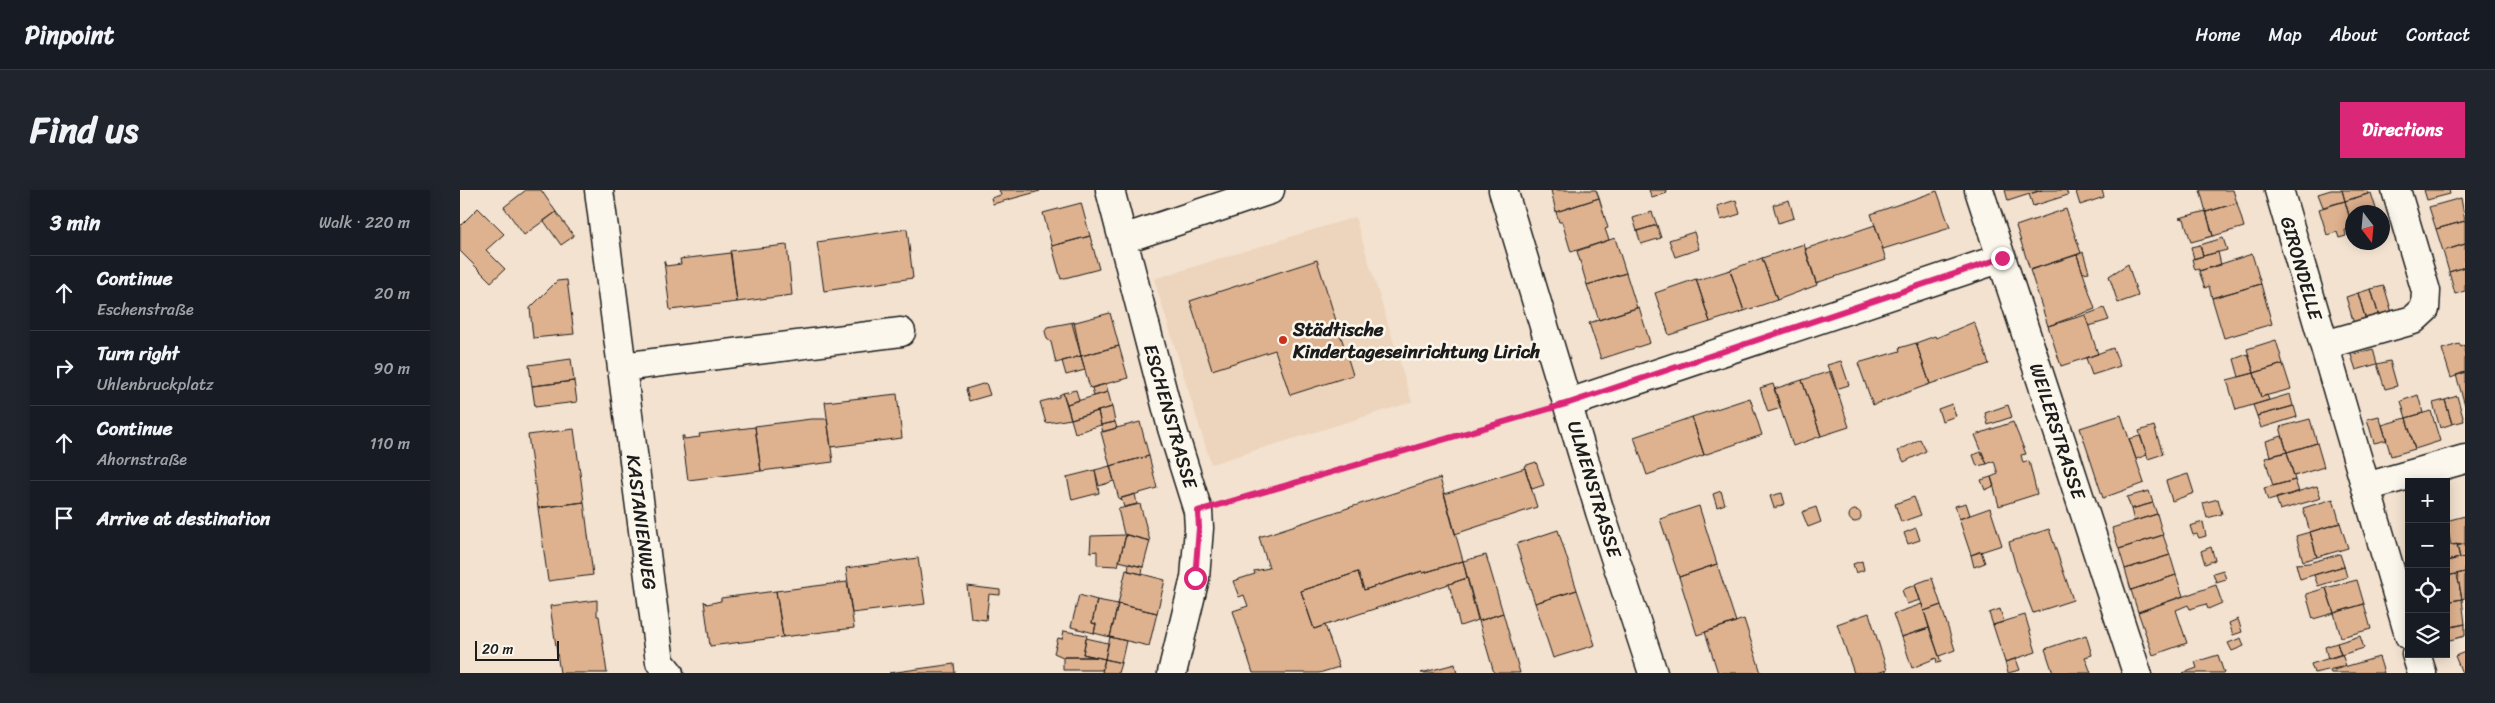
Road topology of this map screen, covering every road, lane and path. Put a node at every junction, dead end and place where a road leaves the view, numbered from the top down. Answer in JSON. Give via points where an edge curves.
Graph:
{"nodes":[{"id":1,"x":599,"y":190,"type":"edge"},
{"id":2,"x":1110,"y":190,"type":"edge"},
{"id":3,"x":1270,"y":190,"type":"edge"},
{"id":4,"x":1504,"y":190,"type":"edge"},
{"id":5,"x":1979,"y":190,"type":"edge"},
{"id":6,"x":2279,"y":190,"type":"edge"},
{"id":7,"x":2396,"y":190,"type":"edge"},
{"id":8,"x":1123,"y":239,"type":"junction"},
{"id":9,"x":2002,"y":258,"type":"junction"},
{"id":10,"x":901,"y":332,"type":"dead end"},
{"id":11,"x":2325,"y":345,"type":"junction"},
{"id":12,"x":622,"y":367,"type":"junction"},
{"id":13,"x":1569,"y":403,"type":"junction"},
{"id":14,"x":2465,"y":459,"type":"edge"},
{"id":15,"x":2366,"y":487,"type":"junction"},
{"id":16,"x":1198,"y":511,"type":"junction"},
{"id":17,"x":2405,"y":621,"type":"edge"},
{"id":18,"x":2417,"y":658,"type":"edge"},
{"id":19,"x":669,"y":673,"type":"edge"},
{"id":20,"x":1172,"y":673,"type":"edge"},
{"id":21,"x":1653,"y":673,"type":"edge"},
{"id":22,"x":2136,"y":673,"type":"edge"},
{"id":23,"x":2422,"y":673,"type":"edge"}],
"edges":[{"from":1,"to":12,"type":"street","name":"KASTANIENWEG"},
{"from":2,"to":8,"type":"street","name":"ESCHENSTRASSE"},
{"from":3,"to":8,"type":"street"},
{"from":4,"to":13,"type":"street","name":"ULMENSTRASSE"},
{"from":5,"to":9,"type":"street","name":"WEILERSTRASSE"},
{"from":6,"to":11,"type":"street","name":"GIRONDELLE"},
{"from":7,"to":11,"type":"street","name":"GIRONDELLE","via":[[2426,291],[2425,309],[2413,320]]},
{"from":8,"to":16,"type":"street","name":"ESCHENSTRASSE","via":[[1172,428]]},
{"from":9,"to":13,"type":"street"},
{"from":9,"to":22,"type":"street","name":"WEILERSTRASSE"},
{"from":10,"to":12,"type":"street"},
{"from":11,"to":15,"type":"street","name":"GIRONDELLE"},
{"from":12,"to":19,"type":"street","name":"KASTANIENWEG","via":[[660,662]]},
{"from":13,"to":16,"type":"path"},
{"from":13,"to":21,"type":"street","name":"ULMENSTRASSE","via":[[1600,512]]},
{"from":14,"to":15,"type":"street"},
{"from":15,"to":17,"type":"street","name":"GIRONDELLE"},
{"from":16,"to":20,"type":"street","name":"ESCHENSTRASSE","via":[[1195,578]]},
{"from":18,"to":23,"type":"street"}]}
